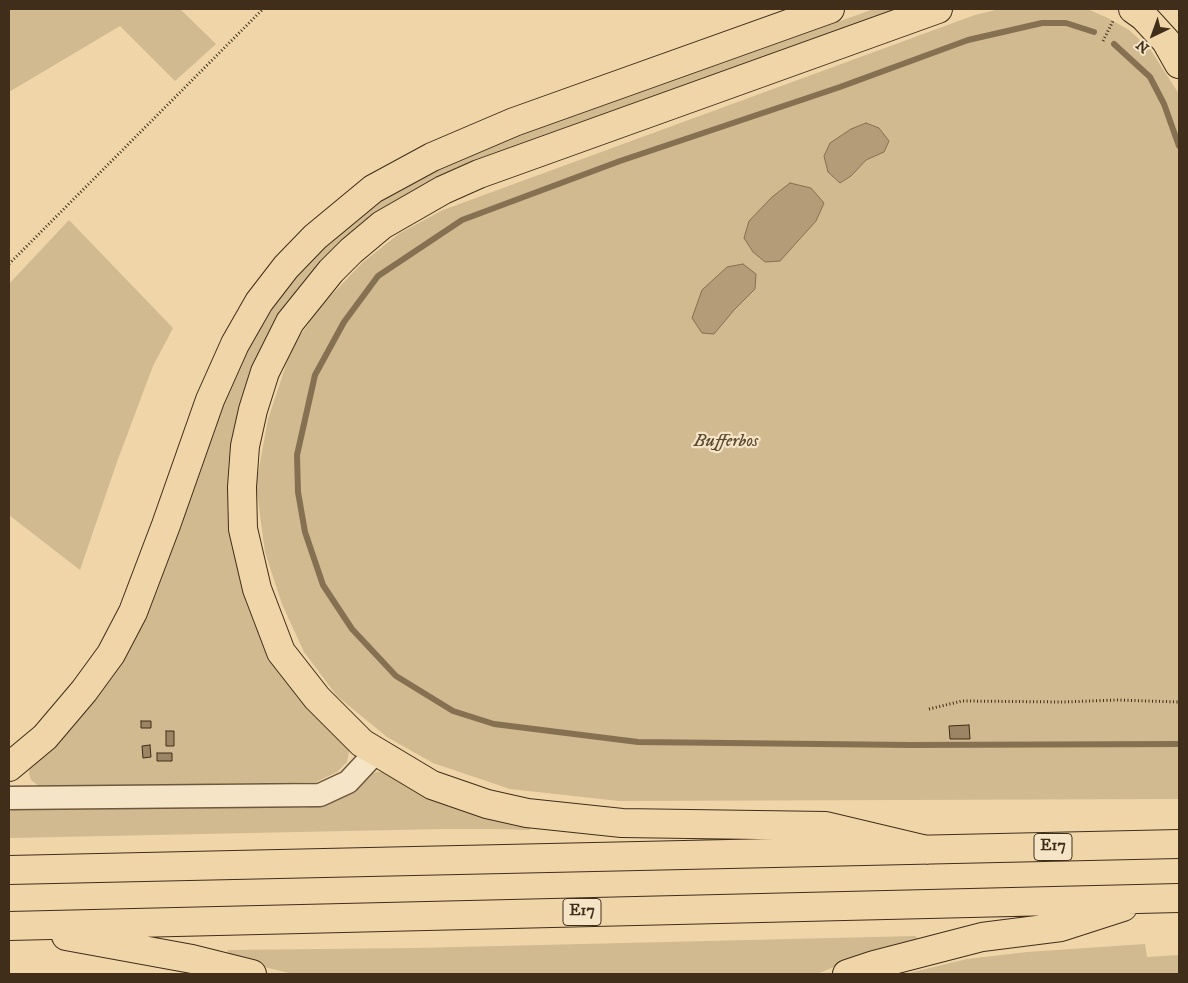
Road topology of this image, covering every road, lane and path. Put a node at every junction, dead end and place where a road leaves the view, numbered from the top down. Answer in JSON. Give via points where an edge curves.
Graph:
{"nodes":[{"id":1,"x":263,"y":9,"type":"edge"},
{"id":2,"x":830,"y":9,"type":"edge"},
{"id":3,"x":938,"y":9,"type":"edge"},
{"id":4,"x":1124,"y":13,"type":"edge"},
{"id":5,"x":1103,"y":41,"type":"dead end"},
{"id":6,"x":1179,"y":64,"type":"edge"},
{"id":7,"x":9,"y":264,"type":"edge"},
{"id":8,"x":1179,"y":702,"type":"edge"},
{"id":9,"x":929,"y":709,"type":"dead end"},
{"id":10,"x":376,"y":752,"type":"junction"},
{"id":11,"x":9,"y":767,"type":"edge"},
{"id":12,"x":9,"y":798,"type":"edge"},
{"id":13,"x":1179,"y":844,"type":"edge"},
{"id":14,"x":927,"y":850,"type":"junction"},
{"id":15,"x":9,"y":870,"type":"edge"},
{"id":16,"x":1166,"y":898,"type":"edge"},
{"id":17,"x":9,"y":926,"type":"edge"},
{"id":18,"x":252,"y":974,"type":"edge"},
{"id":19,"x":847,"y":974,"type":"edge"}],
"edges":[{"from":1,"to":7,"type":"path"},
{"from":2,"to":11,"type":"highway","via":[[514,122],[432,156],[373,189],[315,237],[286,267],[235,344],[210,400],[133,612],[111,654],[45,737]]},
{"from":3,"to":10,"type":"highway","via":[[479,174],[443,190],[382,225],[351,251],[307,299],[290,322],[265,372],[253,410],[245,446],[243,529],[256,589],[281,652],[317,698],[362,743]]},
{"from":4,"to":5,"type":"path"},
{"from":4,"to":6,"type":"highway","via":[[1144,17],[1166,41]]},
{"from":8,"to":9,"type":"path","via":[[962,701]]},
{"from":10,"to":12,"type":"lane","via":[[348,782],[320,795]]},
{"from":10,"to":14,"type":"highway","via":[[432,785],[487,804],[527,812],[622,823],[826,826]]},
{"from":13,"to":14,"type":"highway","number":"E17"},
{"from":14,"to":15,"type":"highway","number":"E17"},
{"from":16,"to":17,"type":"highway","number":"E17"},
{"from":16,"to":19,"type":"highway","via":[[1062,927],[982,937],[874,964]]},
{"from":17,"to":18,"type":"highway","via":[[192,959]]}]}
